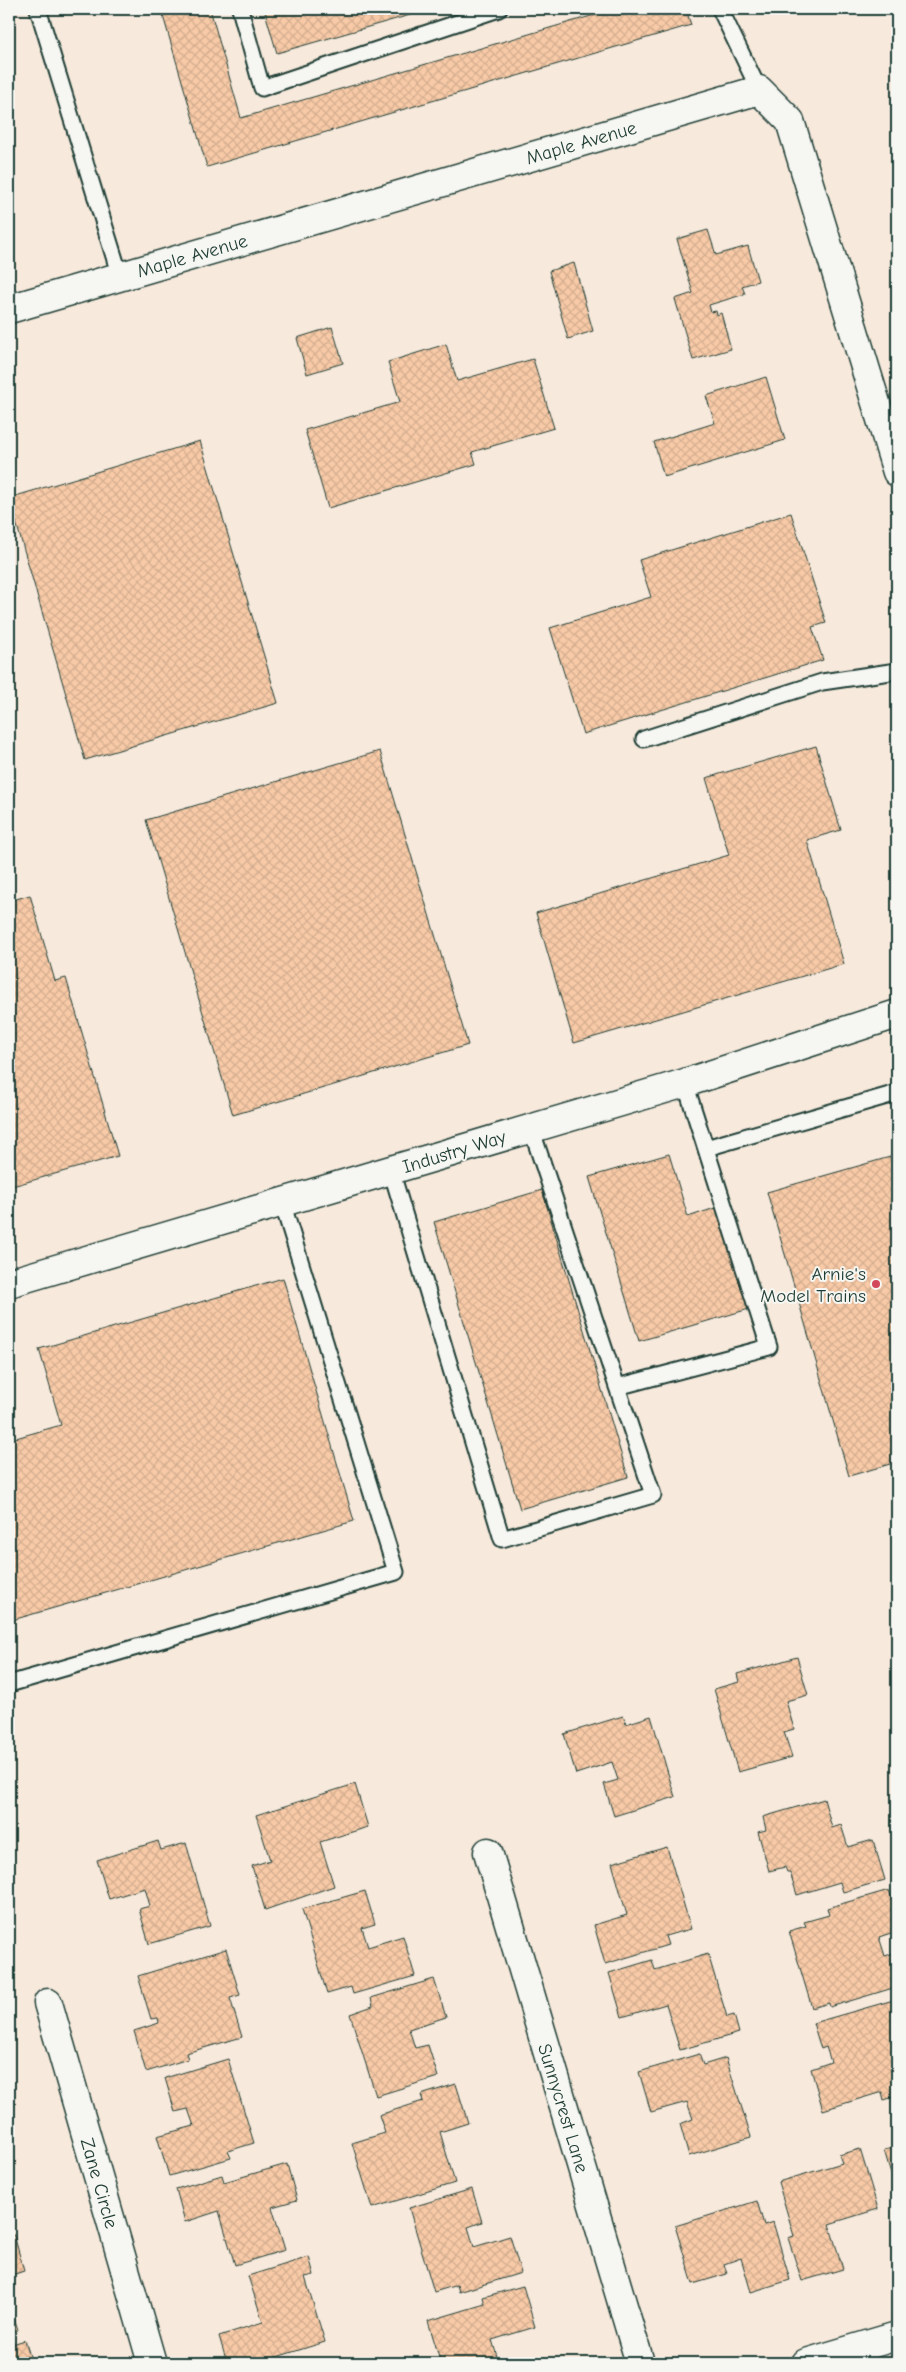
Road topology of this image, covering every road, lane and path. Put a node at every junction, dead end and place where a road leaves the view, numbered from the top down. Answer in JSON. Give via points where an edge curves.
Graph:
{"nodes":[{"id":1,"x":38,"y":9,"type":"edge"},
{"id":2,"x":240,"y":9,"type":"edge"},
{"id":3,"x":499,"y":9,"type":"edge"},
{"id":4,"x":720,"y":9,"type":"edge"},
{"id":5,"x":759,"y":90,"type":"junction"},
{"id":6,"x":120,"y":276,"type":"junction"},
{"id":7,"x":9,"y":309,"type":"edge"},
{"id":8,"x":897,"y":472,"type":"edge"},
{"id":9,"x":897,"y":671,"type":"edge"},
{"id":10,"x":644,"y":739,"type":"dead end"},
{"id":11,"x":897,"y":1014,"type":"edge"},
{"id":12,"x":685,"y":1083,"type":"junction"},
{"id":13,"x":897,"y":1094,"type":"edge"},
{"id":14,"x":531,"y":1128,"type":"junction"},
{"id":15,"x":706,"y":1148,"type":"junction"},
{"id":16,"x":391,"y":1170,"type":"junction"},
{"id":17,"x":282,"y":1202,"type":"junction"},
{"id":18,"x":9,"y":1283,"type":"edge"},
{"id":19,"x":617,"y":1387,"type":"junction"},
{"id":20,"x":9,"y":1684,"type":"edge"},
{"id":21,"x":488,"y":1852,"type":"dead end"},
{"id":22,"x":48,"y":2003,"type":"dead end"},
{"id":23,"x":897,"y":2336,"type":"edge"},
{"id":24,"x":152,"y":2363,"type":"edge"},
{"id":25,"x":640,"y":2363,"type":"edge"},
{"id":26,"x":806,"y":2363,"type":"edge"}],
"edges":[{"from":1,"to":6,"type":"lane"},
{"from":2,"to":3,"type":"lane","via":[[262,88]]},
{"from":4,"to":5,"type":"lane"},
{"from":5,"to":6,"type":"street","name":"Maple Avenue"},
{"from":5,"to":8,"type":"street","via":[[790,121]]},
{"from":6,"to":7,"type":"street","name":"Maple Avenue"},
{"from":9,"to":10,"type":"lane","via":[[822,682]]},
{"from":11,"to":12,"type":"street","name":"Industry Way"},
{"from":12,"to":14,"type":"street","name":"Industry Way"},
{"from":12,"to":15,"type":"lane"},
{"from":13,"to":15,"type":"lane"},
{"from":14,"to":16,"type":"street","name":"Industry Way"},
{"from":14,"to":19,"type":"lane"},
{"from":15,"to":19,"type":"lane","via":[[769,1347]]},
{"from":16,"to":17,"type":"street","name":"Industry Way"},
{"from":16,"to":19,"type":"lane","via":[[502,1539],[653,1496]]},
{"from":17,"to":18,"type":"street","name":"Industry Way"},
{"from":17,"to":20,"type":"lane","via":[[396,1572]]},
{"from":21,"to":25,"type":"street","name":"Sunnycrest Lane"},
{"from":22,"to":24,"type":"street","name":"Zane Circle"},
{"from":23,"to":26,"type":"street"}]}
